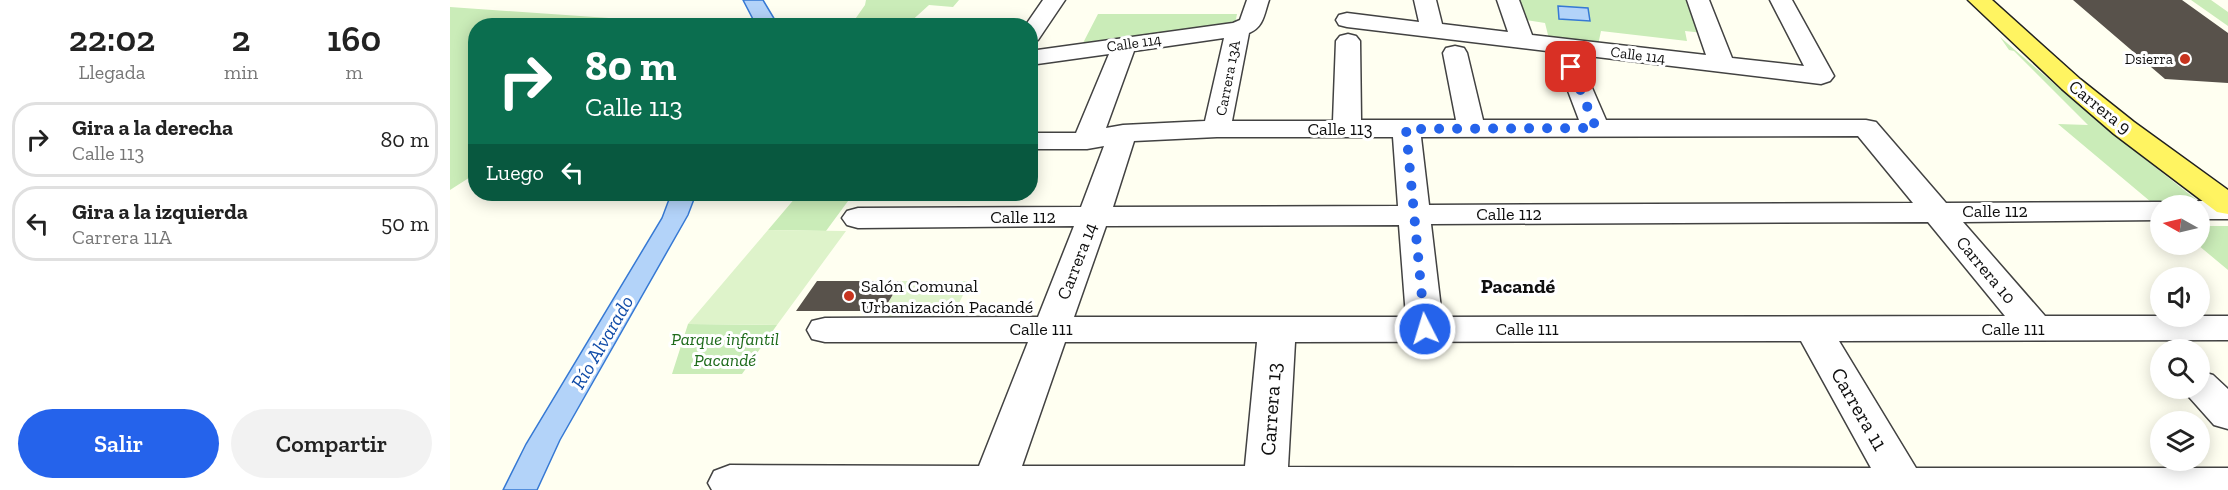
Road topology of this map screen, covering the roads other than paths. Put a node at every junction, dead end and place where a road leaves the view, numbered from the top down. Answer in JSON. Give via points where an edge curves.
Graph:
{"nodes":[{"id":1,"x":1054,"y":0,"type":"edge"},
{"id":2,"x":1258,"y":0,"type":"edge"},
{"id":3,"x":1425,"y":0,"type":"edge"},
{"id":4,"x":1508,"y":0,"type":"edge"},
{"id":5,"x":1698,"y":0,"type":"edge"},
{"id":6,"x":1781,"y":0,"type":"edge"},
{"id":7,"x":1980,"y":0,"type":"edge"},
{"id":8,"x":1038,"y":23,"type":"edge"},
{"id":9,"x":1347,"y":24,"type":"edge"},
{"id":10,"x":1238,"y":29,"type":"junction"},
{"id":11,"x":1432,"y":30,"type":"junction"},
{"id":12,"x":1523,"y":41,"type":"junction"},
{"id":13,"x":1125,"y":45,"type":"junction"},
{"id":14,"x":1455,"y":53,"type":"dead end"},
{"id":15,"x":1038,"y":57,"type":"edge"},
{"id":16,"x":1722,"y":64,"type":"junction"},
{"id":17,"x":1571,"y":67,"type":"dead end"},
{"id":18,"x":1596,"y":128,"type":"junction"},
{"id":19,"x":1866,"y":128,"type":"joint"},
{"id":20,"x":1217,"y":129,"type":"junction"},
{"id":21,"x":1347,"y":129,"type":"junction"},
{"id":22,"x":1406,"y":129,"type":"junction"},
{"id":23,"x":1471,"y":129,"type":"junction"},
{"id":24,"x":1123,"y":133,"type":"junction"},
{"id":25,"x":1038,"y":141,"type":"edge"},
{"id":26,"x":1087,"y":141,"type":"junction"},
{"id":27,"x":2228,"y":205,"type":"edge"},
{"id":28,"x":2210,"y":210,"type":"edge"},
{"id":29,"x":2228,"y":210,"type":"edge"},
{"id":30,"x":2150,"y":211,"type":"edge"},
{"id":31,"x":1937,"y":212,"type":"junction"},
{"id":32,"x":1414,"y":215,"type":"junction"},
{"id":33,"x":1094,"y":216,"type":"junction"},
{"id":34,"x":858,"y":218,"type":"dead end"},
{"id":35,"x":2228,"y":328,"type":"edge"},
{"id":36,"x":1052,"y":329,"type":"junction"},
{"id":37,"x":1277,"y":329,"type":"junction"},
{"id":38,"x":1425,"y":329,"type":"junction"},
{"id":39,"x":1813,"y":329,"type":"junction"},
{"id":40,"x":2036,"y":329,"type":"junction"},
{"id":41,"x":825,"y":330,"type":"dead end"},
{"id":42,"x":2154,"y":339,"type":"edge"},
{"id":43,"x":2210,"y":396,"type":"edge"},
{"id":44,"x":2228,"y":414,"type":"edge"},
{"id":45,"x":730,"y":483,"type":"dead end"},
{"id":46,"x":2228,"y":486,"type":"edge"},
{"id":47,"x":992,"y":487,"type":"edge"},
{"id":48,"x":1265,"y":487,"type":"edge"},
{"id":49,"x":1905,"y":488,"type":"edge"}],
"edges":[{"from":1,"to":8,"type":"street"},
{"from":2,"to":10,"type":"street","name":"Carrera 13A","via":[[1250,24]]},
{"from":3,"to":11,"type":"street"},
{"from":4,"to":12,"type":"street"},
{"from":5,"to":16,"type":"street"},
{"from":6,"to":16,"type":"street","name":"Calle 114","via":[[1821,76]]},
{"from":7,"to":27,"type":"main road","name":"Carrera 9","via":[[2124,128]]},
{"from":9,"to":11,"type":"street","name":"Calle 114"},
{"from":9,"to":21,"type":"street"},
{"from":10,"to":13,"type":"street","name":"Calle 114"},
{"from":10,"to":20,"type":"street","name":"Carrera 13A"},
{"from":11,"to":12,"type":"street","name":"Calle 114"},
{"from":12,"to":16,"type":"street","name":"Calle 114"},
{"from":13,"to":15,"type":"street","name":"Calle 114"},
{"from":13,"to":26,"type":"street"},
{"from":14,"to":23,"type":"street"},
{"from":17,"to":18,"type":"street"},
{"from":18,"to":19,"type":"street","name":"Calle 113"},
{"from":18,"to":23,"type":"street","name":"Calle 113"},
{"from":19,"to":31,"type":"street","name":"Carrera 10"},
{"from":20,"to":21,"type":"street","name":"Calle 113"},
{"from":20,"to":24,"type":"street","name":"Calle 113"},
{"from":21,"to":22,"type":"street","name":"Calle 113"},
{"from":22,"to":23,"type":"street","name":"Calle 113"},
{"from":22,"to":32,"type":"street"},
{"from":24,"to":26,"type":"street","name":"Calle 113"},
{"from":24,"to":33,"type":"street","name":"Carrera 14"},
{"from":25,"to":26,"type":"street","name":"Calle 113"},
{"from":28,"to":29,"type":"street"},
{"from":30,"to":31,"type":"street","name":"Calle 112"},
{"from":31,"to":32,"type":"street","name":"Calle 112"},
{"from":31,"to":40,"type":"street","name":"Carrera 10"},
{"from":32,"to":33,"type":"street","name":"Calle 112"},
{"from":32,"to":38,"type":"street"},
{"from":33,"to":34,"type":"street","name":"Calle 112"},
{"from":33,"to":36,"type":"street","name":"Carrera 14"},
{"from":35,"to":42,"type":"street","name":"Calle 111"},
{"from":36,"to":37,"type":"street","name":"Calle 111"},
{"from":36,"to":41,"type":"street","name":"Calle 111"},
{"from":36,"to":47,"type":"street","name":"Carrera 14"},
{"from":37,"to":38,"type":"street","name":"Calle 111"},
{"from":37,"to":48,"type":"street","name":"Carrera 13"},
{"from":38,"to":39,"type":"street","name":"Calle 111"},
{"from":39,"to":40,"type":"street","name":"Calle 111"},
{"from":39,"to":49,"type":"street","name":"Carrera 11"},
{"from":40,"to":42,"type":"street","name":"Calle 111"},
{"from":43,"to":44,"type":"street"},
{"from":45,"to":47,"type":"street"},
{"from":46,"to":49,"type":"street"},
{"from":47,"to":48,"type":"street"},
{"from":48,"to":49,"type":"street"}]}
